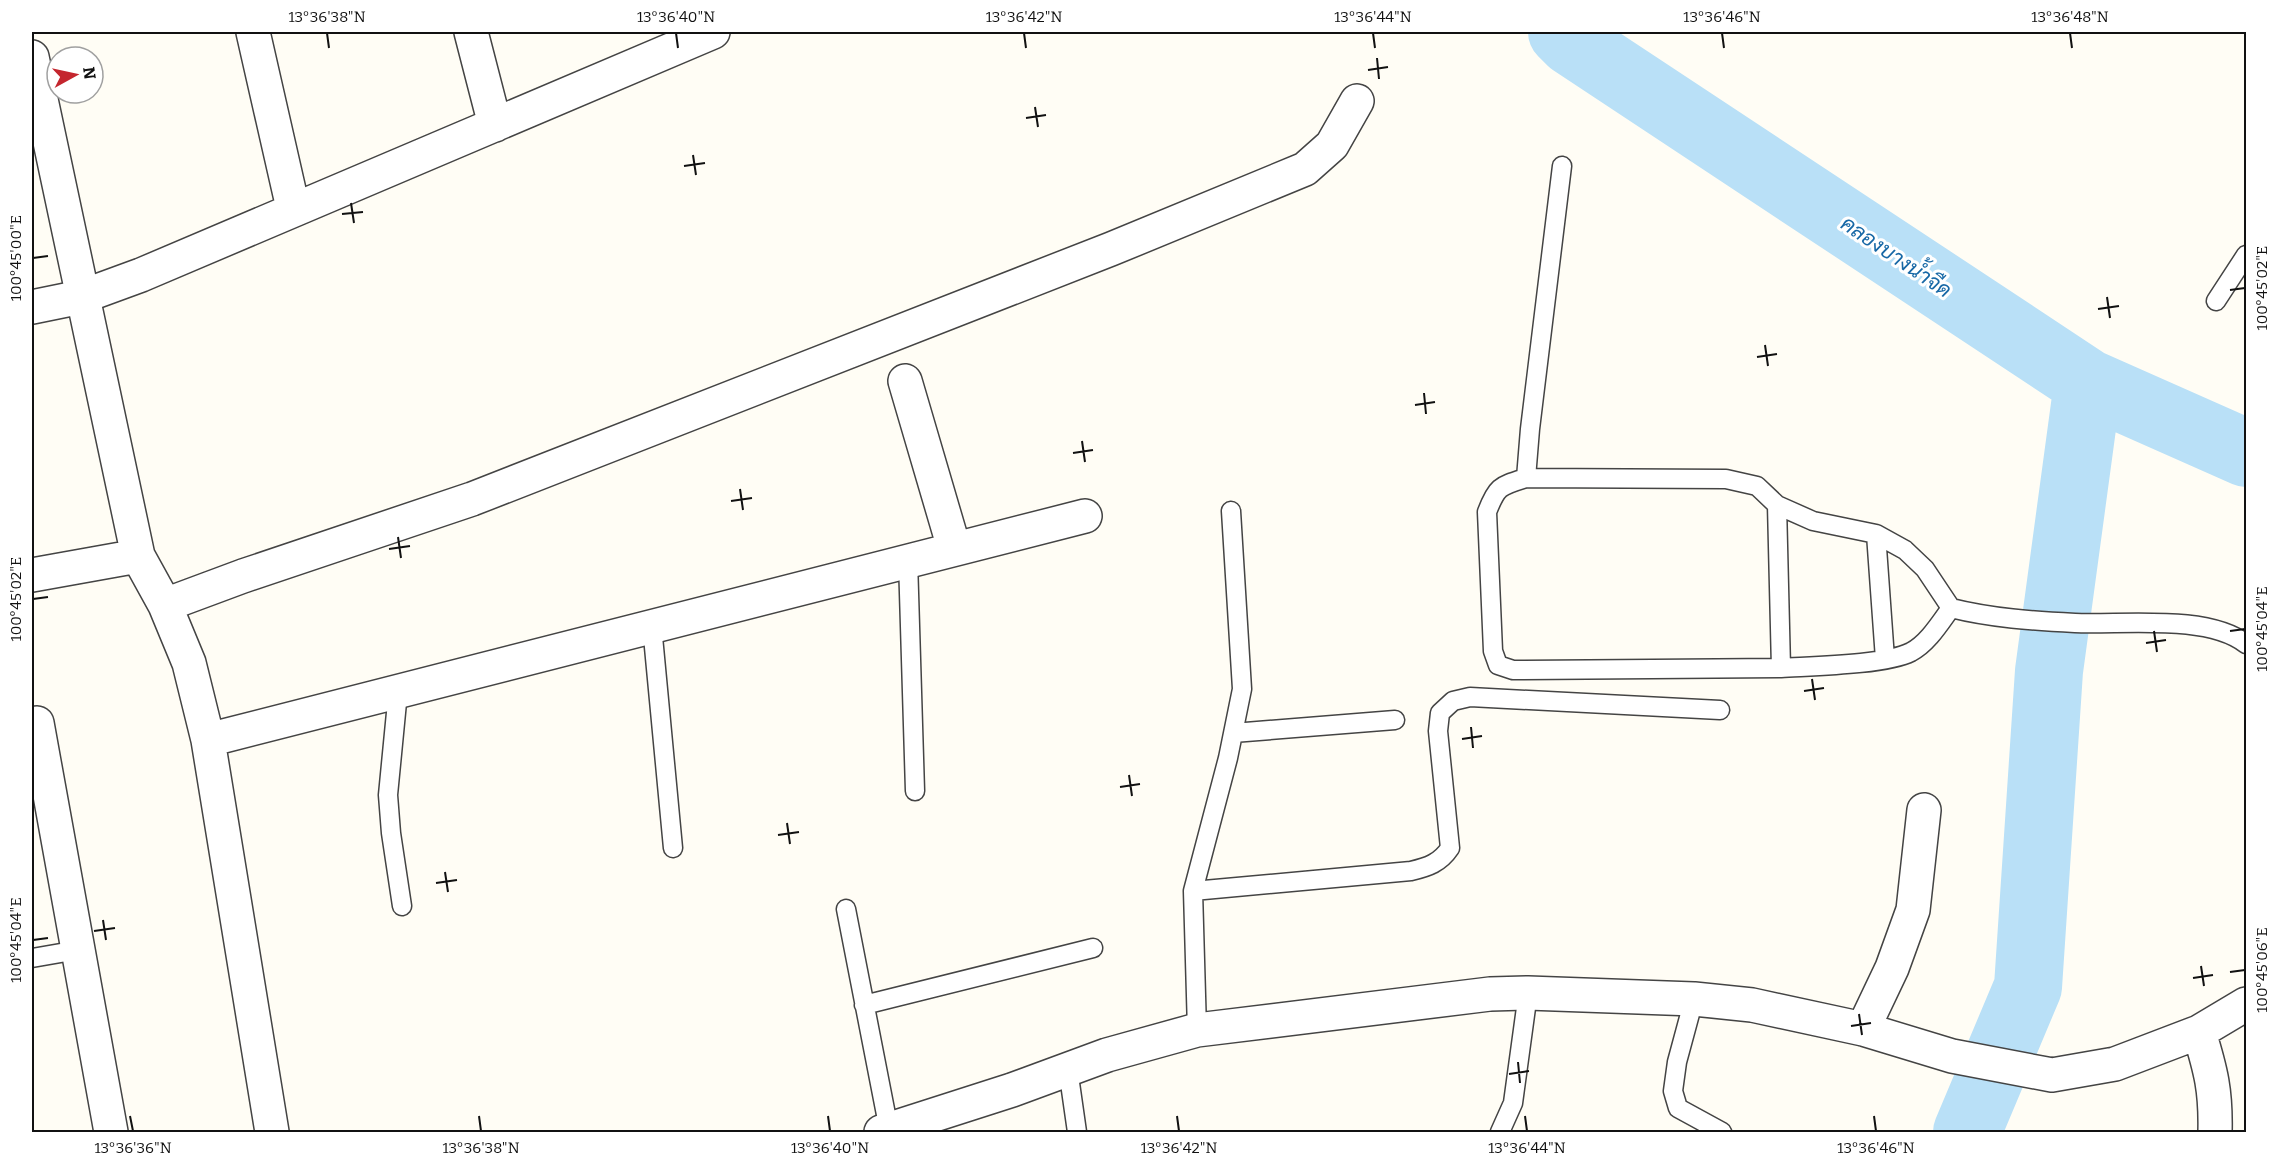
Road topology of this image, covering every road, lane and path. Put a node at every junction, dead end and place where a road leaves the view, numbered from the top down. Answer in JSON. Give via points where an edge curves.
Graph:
{"nodes":[{"id":1,"x":253,"y":32,"type":"edge"},
{"id":2,"x":471,"y":32,"type":"edge"},
{"id":3,"x":708,"y":33,"type":"edge"},
{"id":4,"x":32,"y":57,"type":"edge"},
{"id":5,"x":1357,"y":101,"type":"dead end"},
{"id":6,"x":495,"y":125,"type":"junction"},
{"id":7,"x":1562,"y":166,"type":"dead end"},
{"id":8,"x":293,"y":208,"type":"junction"},
{"id":9,"x":2247,"y":255,"type":"edge"},
{"id":10,"x":81,"y":297,"type":"junction"},
{"id":11,"x":2216,"y":301,"type":"dead end"},
{"id":12,"x":32,"y":307,"type":"edge"},
{"id":13,"x":905,"y":381,"type":"dead end"},
{"id":14,"x":1526,"y":478,"type":"junction"},
{"id":15,"x":1777,"y":505,"type":"junction"},
{"id":16,"x":1231,"y":511,"type":"dead end"},
{"id":17,"x":1085,"y":516,"type":"dead end"},
{"id":18,"x":1876,"y":534,"type":"junction"},
{"id":19,"x":954,"y":548,"type":"junction"},
{"id":20,"x":138,"y":556,"type":"junction"},
{"id":21,"x":908,"y":560,"type":"junction"},
{"id":22,"x":32,"y":575,"type":"edge"},
{"id":23,"x":165,"y":605,"type":"junction"},
{"id":24,"x":1951,"y":608,"type":"junction"},
{"id":25,"x":652,"y":626,"type":"junction"},
{"id":26,"x":2247,"y":644,"type":"edge"},
{"id":27,"x":1885,"y":659,"type":"junction"},
{"id":28,"x":1781,"y":668,"type":"junction"},
{"id":29,"x":398,"y":692,"type":"junction"},
{"id":30,"x":1720,"y":710,"type":"dead end"},
{"id":31,"x":1395,"y":720,"type":"dead end"},
{"id":32,"x":37,"y":723,"type":"dead end"},
{"id":33,"x":1233,"y":733,"type":"junction"},
{"id":34,"x":208,"y":740,"type":"junction"},
{"id":35,"x":915,"y":791,"type":"dead end"},
{"id":36,"x":1924,"y":810,"type":"dead end"},
{"id":37,"x":673,"y":848,"type":"dead end"},
{"id":38,"x":1193,"y":891,"type":"junction"},
{"id":39,"x":402,"y":906,"type":"dead end"},
{"id":40,"x":846,"y":909,"type":"dead end"},
{"id":41,"x":1093,"y":948,"type":"dead end"},
{"id":42,"x":78,"y":950,"type":"junction"},
{"id":43,"x":32,"y":958,"type":"edge"},
{"id":44,"x":1528,"y":993,"type":"junction"},
{"id":45,"x":1694,"y":999,"type":"junction"},
{"id":46,"x":2247,"y":1004,"type":"edge"},
{"id":47,"x":864,"y":1005,"type":"junction"},
{"id":48,"x":1863,"y":1029,"type":"junction"},
{"id":49,"x":1197,"y":1030,"type":"junction"},
{"id":50,"x":2199,"y":1032,"type":"junction"},
{"id":51,"x":1068,"y":1069,"type":"junction"},
{"id":52,"x":885,"y":1131,"type":"edge"},
{"id":53,"x":111,"y":1132,"type":"edge"},
{"id":54,"x":272,"y":1132,"type":"edge"},
{"id":55,"x":1077,"y":1132,"type":"edge"},
{"id":56,"x":1500,"y":1132,"type":"edge"},
{"id":57,"x":1722,"y":1132,"type":"edge"},
{"id":58,"x":2215,"y":1132,"type":"edge"}],
"edges":[{"from":1,"to":8,"type":"street"},
{"from":2,"to":6,"type":"street"},
{"from":3,"to":6,"type":"street"},
{"from":4,"to":10,"type":"street"},
{"from":5,"to":23,"type":"street","via":[[1332,145],[1305,169],[472,499]]},
{"from":6,"to":8,"type":"street"},
{"from":7,"to":14,"type":"lane"},
{"from":8,"to":10,"type":"street"},
{"from":9,"to":11,"type":"lane"},
{"from":10,"to":12,"type":"street"},
{"from":10,"to":20,"type":"street"},
{"from":13,"to":19,"type":"street"},
{"from":14,"to":15,"type":"lane","via":[[1725,479],[1757,486]]},
{"from":14,"to":28,"type":"lane","via":[[1501,486],[1486,512],[1493,651],[1498,665],[1513,670]]},
{"from":15,"to":18,"type":"lane","via":[[1813,521]]},
{"from":15,"to":28,"type":"lane"},
{"from":16,"to":33,"type":"lane","via":[[1242,689]]},
{"from":17,"to":19,"type":"street"},
{"from":18,"to":24,"type":"lane","via":[[1905,550],[1925,569]]},
{"from":18,"to":27,"type":"lane"},
{"from":19,"to":21,"type":"street"},
{"from":20,"to":22,"type":"street"},
{"from":20,"to":23,"type":"street"},
{"from":21,"to":25,"type":"street"},
{"from":21,"to":35,"type":"lane"},
{"from":23,"to":34,"type":"street","via":[[189,663]]},
{"from":24,"to":26,"type":"lane","via":[[1981,616],[2075,623],[2187,624],[2234,634]]},
{"from":24,"to":27,"type":"lane","via":[[1931,635],[1911,652]]},
{"from":25,"to":29,"type":"street"},
{"from":25,"to":37,"type":"lane"},
{"from":27,"to":28,"type":"lane"},
{"from":29,"to":34,"type":"street"},
{"from":29,"to":39,"type":"lane","via":[[388,795]]},
{"from":30,"to":38,"type":"lane","via":[[1470,698],[1453,701],[1440,713],[1438,731],[1450,848],[1443,859],[1411,871]]},
{"from":31,"to":33,"type":"lane"},
{"from":32,"to":42,"type":"street"},
{"from":33,"to":38,"type":"lane"},
{"from":34,"to":54,"type":"street"},
{"from":36,"to":48,"type":"street","via":[[1913,910],[1892,968]]},
{"from":38,"to":49,"type":"lane"},
{"from":40,"to":47,"type":"lane"},
{"from":41,"to":47,"type":"lane"},
{"from":42,"to":43,"type":"lane"},
{"from":42,"to":53,"type":"street"},
{"from":44,"to":45,"type":"street"},
{"from":44,"to":49,"type":"street","via":[[1490,994]]},
{"from":44,"to":56,"type":"lane","via":[[1513,1103]]},
{"from":45,"to":48,"type":"street","via":[[1752,1005]]},
{"from":45,"to":57,"type":"lane","via":[[1673,1091],[1678,1108]]},
{"from":46,"to":50,"type":"street"},
{"from":47,"to":52,"type":"lane"},
{"from":48,"to":50,"type":"street","via":[[1952,1056],[2052,1075],[2115,1064]]},
{"from":49,"to":51,"type":"street"},
{"from":50,"to":58,"type":"street","via":[[2216,1100]]},
{"from":51,"to":52,"type":"street"},
{"from":51,"to":55,"type":"lane"}]}
